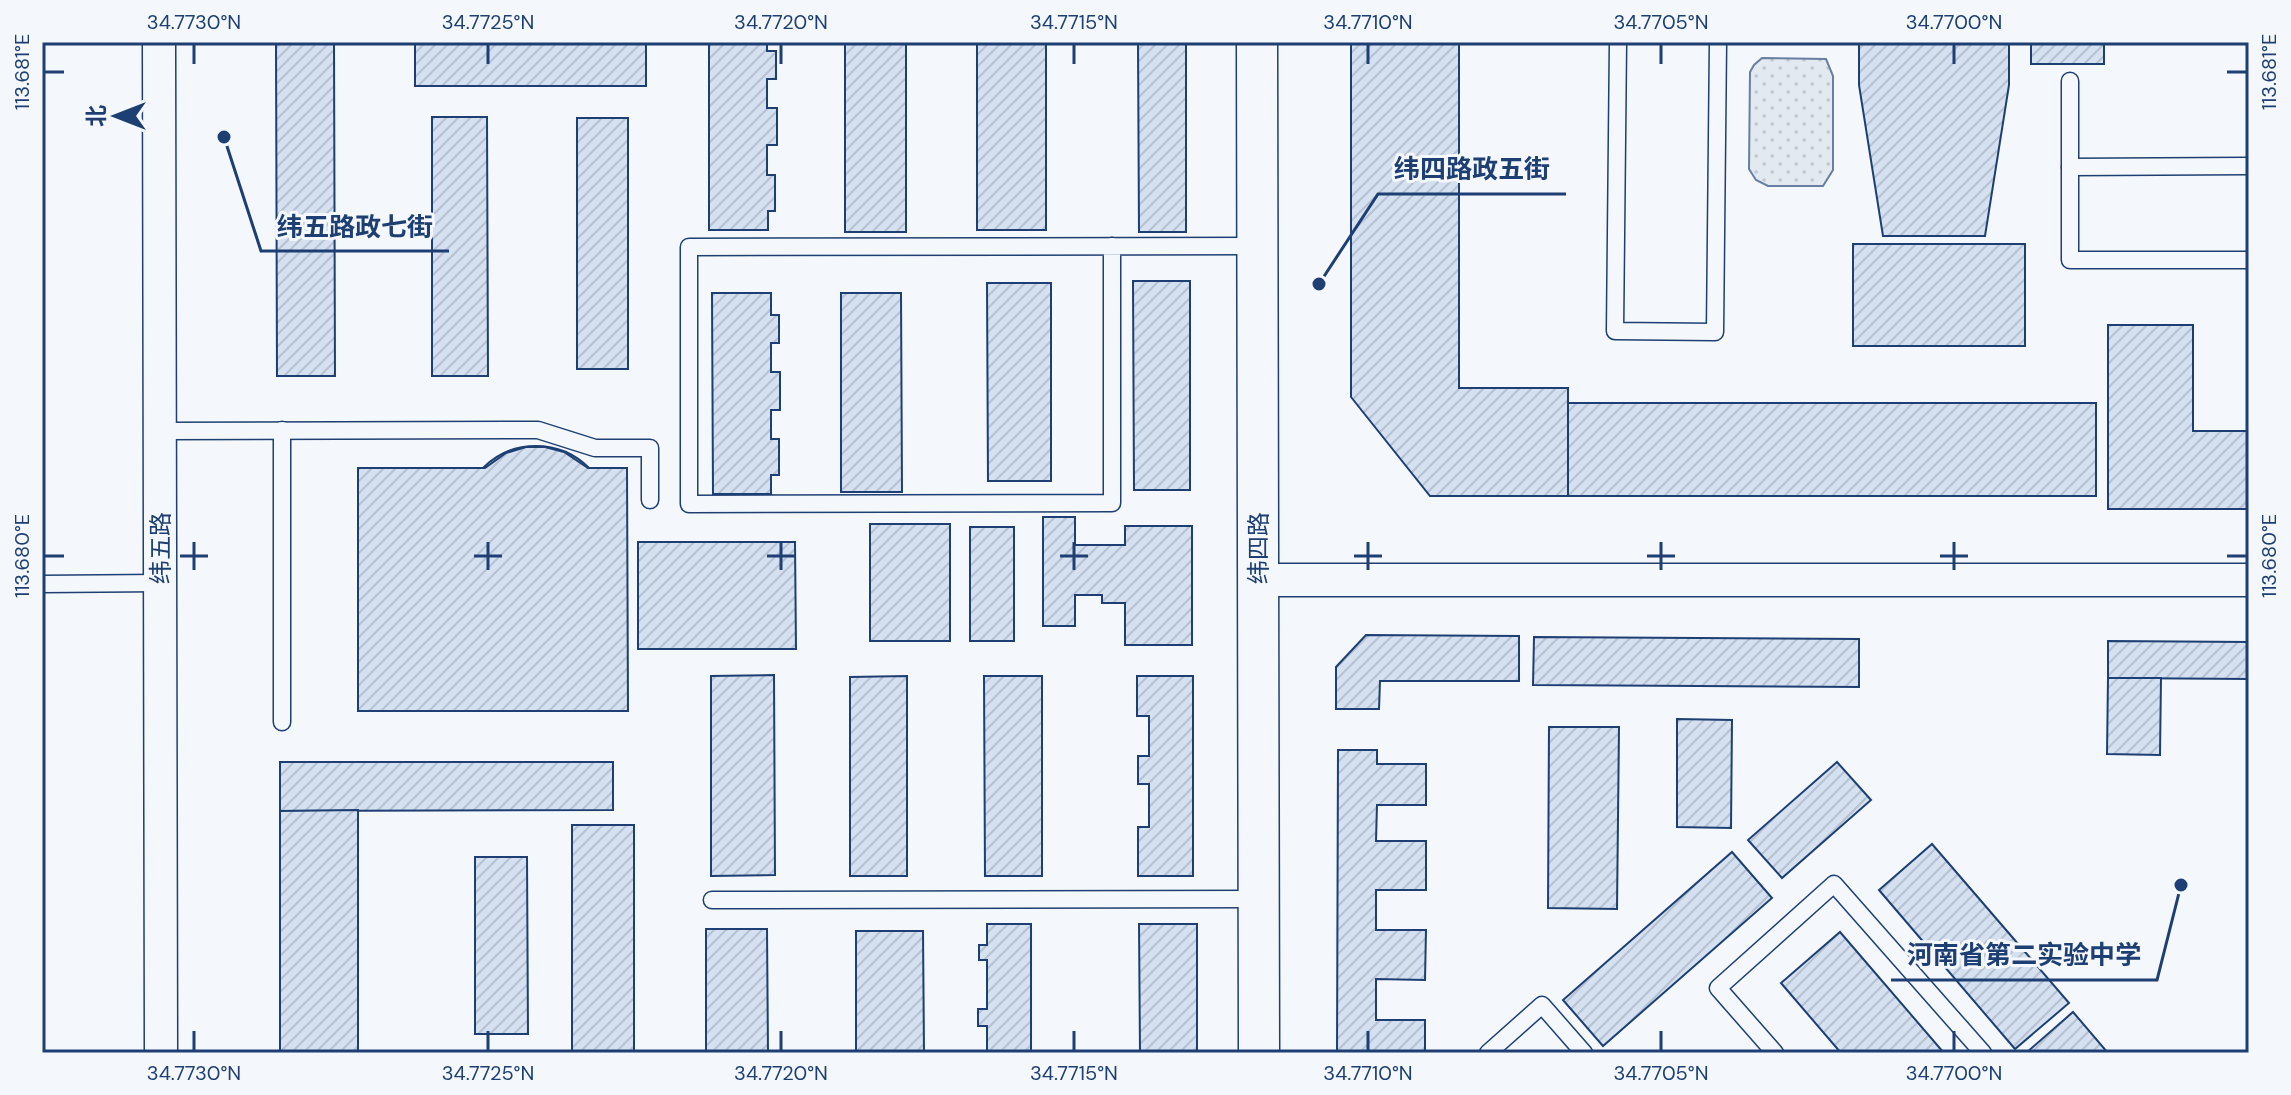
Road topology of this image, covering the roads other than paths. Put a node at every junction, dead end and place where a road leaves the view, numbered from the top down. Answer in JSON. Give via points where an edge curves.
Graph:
{"nodes":[{"id":1,"x":159,"y":42,"type":"edge"},
{"id":2,"x":1257,"y":42,"type":"edge"},
{"id":3,"x":1618,"y":42,"type":"edge"},
{"id":4,"x":1718,"y":42,"type":"edge"},
{"id":5,"x":2070,"y":81,"type":"dead end"},
{"id":6,"x":2249,"y":166,"type":"edge"},
{"id":7,"x":2070,"y":167,"type":"junction"},
{"id":8,"x":1112,"y":246,"type":"junction"},
{"id":9,"x":1258,"y":246,"type":"junction"},
{"id":10,"x":2249,"y":260,"type":"edge"},
{"id":11,"x":282,"y":430,"type":"junction"},
{"id":12,"x":160,"y":431,"type":"junction"},
{"id":13,"x":650,"y":500,"type":"dead end"},
{"id":14,"x":1258,"y":580,"type":"junction"},
{"id":15,"x":2249,"y":580,"type":"edge"},
{"id":16,"x":160,"y":583,"type":"junction"},
{"id":17,"x":42,"y":584,"type":"edge"},
{"id":18,"x":282,"y":722,"type":"dead end"},
{"id":19,"x":1258,"y":899,"type":"junction"},
{"id":20,"x":712,"y":900,"type":"dead end"},
{"id":21,"x":161,"y":1053,"type":"edge"},
{"id":22,"x":1259,"y":1053,"type":"edge"},
{"id":23,"x":1488,"y":1053,"type":"edge"},
{"id":24,"x":1584,"y":1053,"type":"edge"},
{"id":25,"x":1775,"y":1053,"type":"edge"},
{"id":26,"x":1983,"y":1053,"type":"edge"}],
"edges":[{"from":1,"to":12,"type":"street","name":"纬五路"},
{"from":2,"to":9,"type":"street","name":"纬四路"},
{"from":3,"to":4,"type":"lane","via":[[1615,331],[1715,332]]},
{"from":5,"to":7,"type":"lane"},
{"from":6,"to":7,"type":"lane"},
{"from":7,"to":10,"type":"lane","via":[[2070,260]]},
{"from":8,"to":8,"type":"lane","via":[[689,247],[689,504],[1112,503]]},
{"from":8,"to":9,"type":"lane"},
{"from":9,"to":14,"type":"street","name":"纬四路"},
{"from":11,"to":12,"type":"lane"},
{"from":11,"to":13,"type":"lane","via":[[538,430],[595,448],[650,448]]},
{"from":11,"to":18,"type":"lane"},
{"from":12,"to":16,"type":"street","name":"纬五路"},
{"from":14,"to":15,"type":"street"},
{"from":14,"to":19,"type":"street","name":"纬四路"},
{"from":16,"to":17,"type":"lane"},
{"from":16,"to":21,"type":"street","name":"纬五路"},
{"from":19,"to":20,"type":"lane"},
{"from":19,"to":22,"type":"street","name":"纬四路"},
{"from":23,"to":24,"type":"lane","via":[[1542,1005]]},
{"from":25,"to":26,"type":"lane","via":[[1718,988],[1834,884]]}]}
